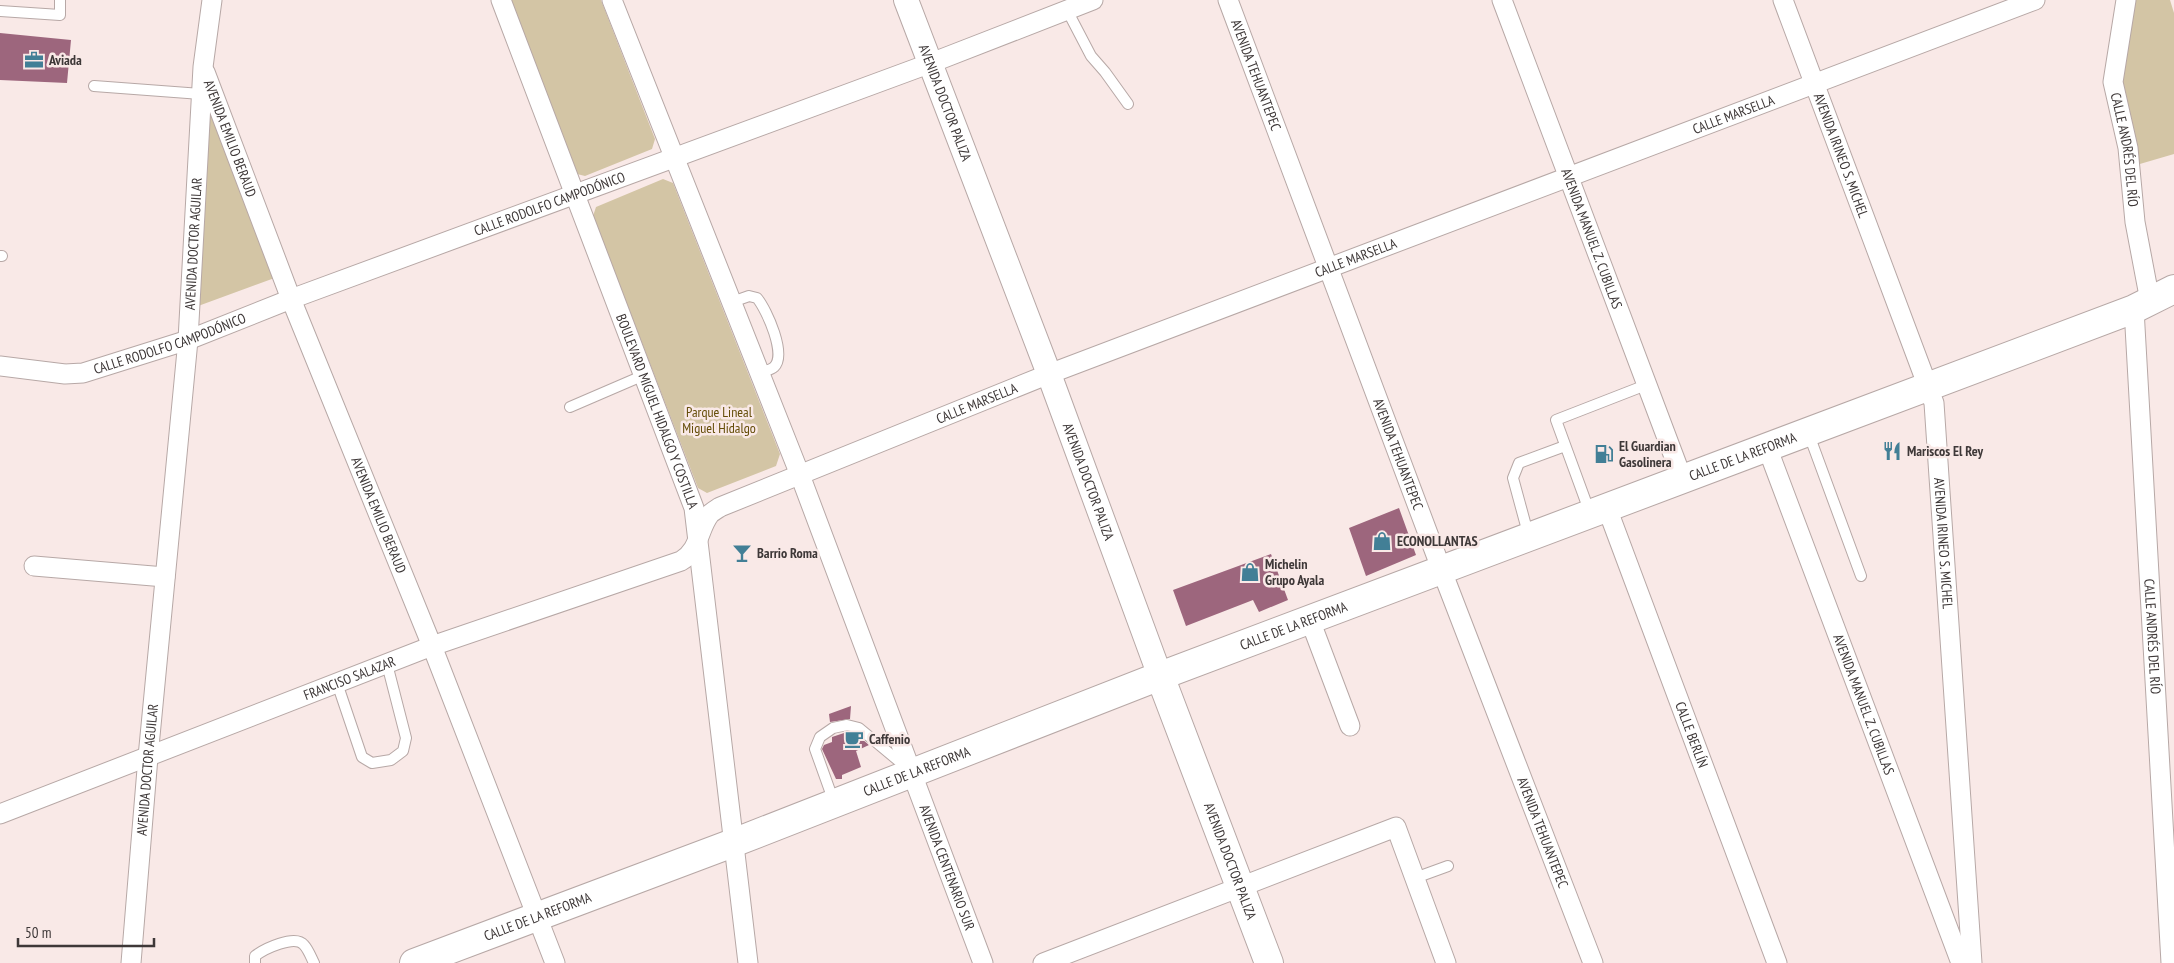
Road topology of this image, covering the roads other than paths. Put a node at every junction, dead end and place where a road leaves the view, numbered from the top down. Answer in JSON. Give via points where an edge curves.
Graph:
{"nodes":[{"id":1,"x":60,"y":0,"type":"edge"},
{"id":2,"x":501,"y":0,"type":"edge"},
{"id":3,"x":612,"y":0,"type":"edge"},
{"id":4,"x":906,"y":0,"type":"edge"},
{"id":5,"x":1093,"y":0,"type":"edge"},
{"id":6,"x":1228,"y":0,"type":"edge"},
{"id":7,"x":1502,"y":0,"type":"edge"},
{"id":8,"x":1783,"y":0,"type":"edge"},
{"id":9,"x":2036,"y":0,"type":"edge"},
{"id":10,"x":2126,"y":0,"type":"edge"},
{"id":11,"x":214,"y":1,"type":"edge"},
{"id":12,"x":1989,"y":7,"type":"edge"},
{"id":13,"x":1067,"y":10,"type":"junction"},
{"id":14,"x":0,"y":11,"type":"edge"},
{"id":15,"x":931,"y":63,"type":"junction"},
{"id":16,"x":203,"y":67,"type":"junction"},
{"id":17,"x":1814,"y":84,"type":"junction"},
{"id":18,"x":94,"y":86,"type":"dead end"},
{"id":19,"x":201,"y":94,"type":"junction"},
{"id":20,"x":1128,"y":104,"type":"dead end"},
{"id":21,"x":673,"y":158,"type":"junction"},
{"id":22,"x":1568,"y":178,"type":"junction"},
{"id":23,"x":575,"y":193,"type":"junction"},
{"id":24,"x":1330,"y":269,"type":"junction"},
{"id":25,"x":291,"y":299,"type":"junction"},
{"id":26,"x":2153,"y":300,"type":"edge"},
{"id":27,"x":732,"y":302,"type":"junction"},
{"id":28,"x":188,"y":340,"type":"junction"},
{"id":29,"x":0,"y":366,"type":"edge"},
{"id":30,"x":759,"y":373,"type":"junction"},
{"id":31,"x":1049,"y":374,"type":"junction"},
{"id":32,"x":642,"y":376,"type":"junction"},
{"id":33,"x":1646,"y":385,"type":"junction"},
{"id":34,"x":1929,"y":385,"type":"junction"},
{"id":35,"x":570,"y":407,"type":"dead end"},
{"id":36,"x":1808,"y":431,"type":"junction"},
{"id":37,"x":1565,"y":446,"type":"junction"},
{"id":38,"x":1767,"y":447,"type":"junction"},
{"id":39,"x":800,"y":475,"type":"junction"},
{"id":40,"x":1682,"y":478,"type":"junction"},
{"id":41,"x":1598,"y":511,"type":"junction"},
{"id":42,"x":1529,"y":538,"type":"junction"},
{"id":43,"x":697,"y":544,"type":"junction"},
{"id":44,"x":34,"y":566,"type":"dead end"},
{"id":45,"x":1442,"y":571,"type":"junction"},
{"id":46,"x":1861,"y":576,"type":"dead end"},
{"id":47,"x":165,"y":577,"type":"junction"},
{"id":48,"x":1310,"y":620,"type":"junction"},
{"id":49,"x":432,"y":646,"type":"junction"},
{"id":50,"x":386,"y":664,"type":"junction"},
{"id":51,"x":1160,"y":676,"type":"junction"},
{"id":52,"x":337,"y":683,"type":"junction"},
{"id":53,"x":1350,"y":726,"type":"dead end"},
{"id":54,"x":148,"y":757,"type":"junction"},
{"id":55,"x":912,"y":773,"type":"junction"},
{"id":56,"x":835,"y":803,"type":"junction"},
{"id":57,"x":0,"y":814,"type":"edge"},
{"id":58,"x":733,"y":843,"type":"junction"},
{"id":59,"x":1448,"y":866,"type":"dead end"},
{"id":60,"x":1415,"y":878,"type":"junction"},
{"id":61,"x":1240,"y":888,"type":"junction"},
{"id":62,"x":537,"y":915,"type":"junction"},
{"id":63,"x":131,"y":963,"type":"edge"},
{"id":64,"x":255,"y":963,"type":"edge"},
{"id":65,"x":314,"y":963,"type":"edge"},
{"id":66,"x":414,"y":963,"type":"edge"},
{"id":67,"x":555,"y":963,"type":"edge"},
{"id":68,"x":748,"y":963,"type":"edge"},
{"id":69,"x":983,"y":963,"type":"edge"},
{"id":70,"x":1043,"y":963,"type":"edge"},
{"id":71,"x":1269,"y":963,"type":"edge"},
{"id":72,"x":1446,"y":963,"type":"edge"},
{"id":73,"x":1592,"y":963,"type":"edge"},
{"id":74,"x":1777,"y":963,"type":"edge"},
{"id":75,"x":1961,"y":963,"type":"edge"},
{"id":76,"x":1972,"y":963,"type":"edge"},
{"id":77,"x":2171,"y":963,"type":"edge"}],
"edges":[{"from":1,"to":14,"type":"lane","via":[[60,15]]},
{"from":2,"to":23,"type":"street","name":"BOULEVARD MIGUEL HIDALGO Y COSTILLA"},
{"from":3,"to":21,"type":"street"},
{"from":4,"to":15,"type":"street","name":"AVENIDA DOCTOR PALIZA"},
{"from":5,"to":13,"type":"street","name":"CALLE RODOLFO CAMPODÓNICO"},
{"from":6,"to":24,"type":"street","name":"AVENIDA TEHUANTEPEC"},
{"from":7,"to":22,"type":"street","name":"AVENIDA MANUEL Z. CUBILLAS"},
{"from":8,"to":17,"type":"street","name":"AVENIDA IRINEO S. MICHEL"},
{"from":9,"to":12,"type":"street","name":"CALLE MARSELLA"},
{"from":10,"to":26,"type":"street","name":"CALLE ANDRÉS DEL RÍO","via":[[2113,82],[2128,148],[2136,222]]},
{"from":11,"to":16,"type":"street","name":"AVENIDA DOCTOR AGUILAR"},
{"from":12,"to":17,"type":"street","name":"CALLE MARSELLA"},
{"from":13,"to":15,"type":"street","name":"CALLE RODOLFO CAMPODÓNICO"},
{"from":13,"to":20,"type":"lane","via":[[1090,56]]},
{"from":15,"to":21,"type":"street","name":"CALLE RODOLFO CAMPODÓNICO"},
{"from":15,"to":31,"type":"street","name":"AVENIDA DOCTOR PALIZA"},
{"from":16,"to":19,"type":"street","name":"AVENIDA DOCTOR AGUILAR"},
{"from":16,"to":25,"type":"street","name":"AVENIDA EMILIO BERAUD"},
{"from":17,"to":22,"type":"street","name":"CALLE MARSELLA"},
{"from":17,"to":34,"type":"street","name":"AVENIDA IRINEO S. MICHEL"},
{"from":18,"to":19,"type":"lane"},
{"from":19,"to":28,"type":"street","name":"AVENIDA DOCTOR AGUILAR"},
{"from":21,"to":23,"type":"street","name":"CALLE RODOLFO CAMPODÓNICO"},
{"from":21,"to":27,"type":"street"},
{"from":22,"to":24,"type":"street","name":"CALLE MARSELLA"},
{"from":22,"to":33,"type":"street","name":"AVENIDA MANUEL Z. CUBILLAS"},
{"from":23,"to":25,"type":"street","name":"CALLE RODOLFO CAMPODÓNICO"},
{"from":23,"to":32,"type":"street","name":"BOULEVARD MIGUEL HIDALGO Y COSTILLA"},
{"from":24,"to":31,"type":"street","name":"CALLE MARSELLA"},
{"from":24,"to":45,"type":"street","name":"AVENIDA TEHUANTEPEC"},
{"from":25,"to":28,"type":"street","name":"CALLE RODOLFO CAMPODÓNICO"},
{"from":25,"to":49,"type":"street","name":"AVENIDA EMILIO BERAUD"},
{"from":26,"to":34,"type":"main road","name":"CALLE DE LA REFORMA"},
{"from":26,"to":77,"type":"street","name":"CALLE ANDRÉS DEL RÍO"},
{"from":27,"to":30,"type":"street"},
{"from":27,"to":30,"type":"lane","via":[[749,296],[757,298],[763,305],[779,348],[779,359],[774,368]]},
{"from":28,"to":29,"type":"street","name":"CALLE RODOLFO CAMPODÓNICO","via":[[83,373],[65,374]]},
{"from":28,"to":47,"type":"street","name":"AVENIDA DOCTOR AGUILAR"},
{"from":30,"to":39,"type":"street"},
{"from":31,"to":39,"type":"street","name":"CALLE MARSELLA"},
{"from":31,"to":51,"type":"street","name":"AVENIDA DOCTOR PALIZA"},
{"from":32,"to":35,"type":"lane"},
{"from":32,"to":43,"type":"street","name":"BOULEVARD MIGUEL HIDALGO Y COSTILLA","via":[[694,508]]},
{"from":33,"to":37,"type":"lane","via":[[1556,420]]},
{"from":33,"to":40,"type":"street","name":"AVENIDA MANUEL Z. CUBILLAS"},
{"from":34,"to":36,"type":"main road","name":"CALLE DE LA REFORMA"},
{"from":34,"to":76,"type":"street","name":"AVENIDA IRINEO S. MICHEL","via":[[1936,422]]},
{"from":36,"to":38,"type":"main road","name":"CALLE DE LA REFORMA"},
{"from":36,"to":46,"type":"lane"},
{"from":37,"to":41,"type":"lane"},
{"from":37,"to":42,"type":"lane","via":[[1519,463],[1513,478]]},
{"from":38,"to":40,"type":"main road","name":"CALLE DE LA REFORMA"},
{"from":38,"to":75,"type":"street","name":"AVENIDA MANUEL Z. CUBILLAS"},
{"from":39,"to":43,"type":"street","name":"CALLE MARSELLA","via":[[720,507],[710,514]]},
{"from":39,"to":55,"type":"street"},
{"from":40,"to":41,"type":"main road","name":"CALLE DE LA REFORMA"},
{"from":41,"to":42,"type":"main road","name":"CALLE DE LA REFORMA"},
{"from":41,"to":74,"type":"street","name":"CALLE BERLÍN"},
{"from":42,"to":45,"type":"main road","name":"CALLE DE LA REFORMA"},
{"from":43,"to":49,"type":"street","name":"FRANCISO SALAZAR","via":[[681,561]]},
{"from":43,"to":58,"type":"street","name":"BOULEVARD MIGUEL HIDALGO Y COSTILLA"},
{"from":44,"to":47,"type":"street"},
{"from":45,"to":48,"type":"main road","name":"CALLE DE LA REFORMA"},
{"from":45,"to":73,"type":"street","name":"AVENIDA TEHUANTEPEC"},
{"from":47,"to":54,"type":"street","name":"AVENIDA DOCTOR AGUILAR"},
{"from":48,"to":51,"type":"main road","name":"CALLE DE LA REFORMA"},
{"from":48,"to":53,"type":"street"},
{"from":49,"to":50,"type":"street","name":"FRANCISO SALAZAR"},
{"from":49,"to":62,"type":"street","name":"AVENIDA EMILIO BERAUD"},
{"from":50,"to":52,"type":"street","name":"FRANCISO SALAZAR"},
{"from":50,"to":52,"type":"lane","via":[[406,738],[404,751],[391,760],[372,763],[362,757]]},
{"from":51,"to":55,"type":"main road","name":"CALLE DE LA REFORMA"},
{"from":51,"to":61,"type":"main road","name":"AVENIDA DOCTOR PALIZA"},
{"from":52,"to":54,"type":"street","name":"FRANCISO SALAZAR"},
{"from":54,"to":57,"type":"street","name":"FRANCISO SALAZAR"},
{"from":54,"to":63,"type":"street","name":"AVENIDA DOCTOR AGUILAR"},
{"from":55,"to":56,"type":"main road","name":"CALLE DE LA REFORMA"},
{"from":55,"to":56,"type":"lane","via":[[859,728],[847,725],[833,728],[820,737],[815,749]]},
{"from":55,"to":69,"type":"street","name":"AVENIDA CENTENARIO SUR"},
{"from":56,"to":58,"type":"main road","name":"CALLE DE LA REFORMA"},
{"from":58,"to":62,"type":"main road","name":"CALLE DE LA REFORMA"},
{"from":58,"to":68,"type":"street","name":"BOULEVARD MIGUEL HIDALGO Y COSTILLA"},
{"from":59,"to":60,"type":"lane"},
{"from":60,"to":61,"type":"street","via":[[1396,826]]},
{"from":60,"to":72,"type":"street"},
{"from":61,"to":70,"type":"street"},
{"from":61,"to":71,"type":"main road","name":"AVENIDA DOCTOR PALIZA"},
{"from":62,"to":66,"type":"main road","name":"CALLE DE LA REFORMA"},
{"from":62,"to":67,"type":"street","name":"AVENIDA EMILIO BERAUD"},
{"from":64,"to":65,"type":"lane","via":[[255,956],[262,951],[291,940],[304,945]]}]}
